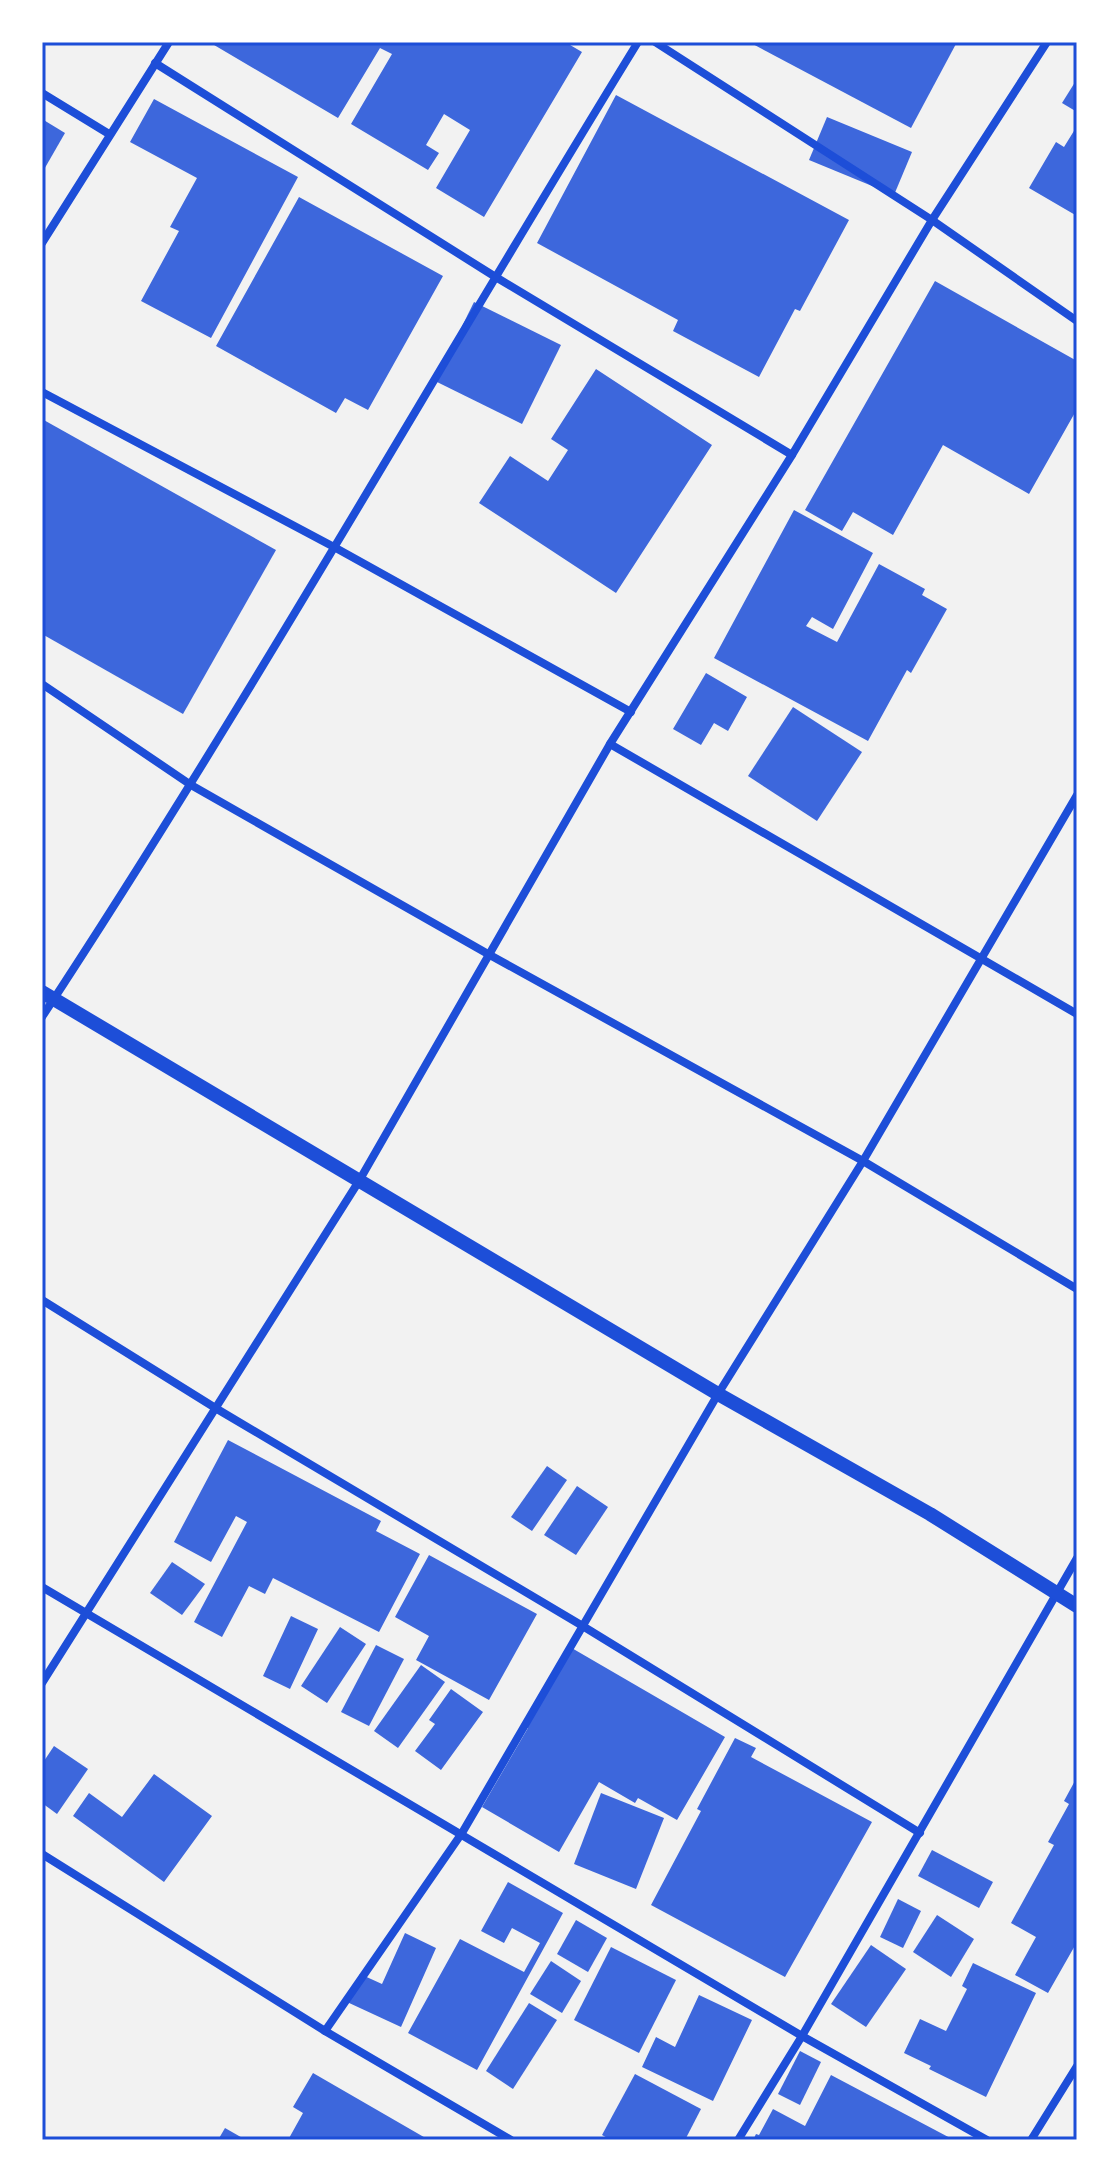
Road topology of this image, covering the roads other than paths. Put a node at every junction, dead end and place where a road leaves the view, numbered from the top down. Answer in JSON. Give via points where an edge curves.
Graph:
{"nodes":[{"id":1,"x":169,"y":42,"type":"edge"},
{"id":2,"x":638,"y":42,"type":"edge"},
{"id":3,"x":655,"y":42,"type":"edge"},
{"id":4,"x":1047,"y":42,"type":"edge"},
{"id":5,"x":155,"y":63,"type":"junction"},
{"id":6,"x":42,"y":93,"type":"edge"},
{"id":7,"x":109,"y":134,"type":"junction"},
{"id":8,"x":932,"y":220,"type":"junction"},
{"id":9,"x":42,"y":243,"type":"edge"},
{"id":10,"x":494,"y":276,"type":"junction"},
{"id":11,"x":1077,"y":321,"type":"edge"},
{"id":12,"x":42,"y":392,"type":"edge"},
{"id":13,"x":792,"y":455,"type":"junction"},
{"id":14,"x":334,"y":547,"type":"junction"},
{"id":15,"x":42,"y":684,"type":"edge"},
{"id":16,"x":631,"y":712,"type":"junction"},
{"id":17,"x":610,"y":744,"type":"junction"},
{"id":18,"x":191,"y":785,"type":"junction"},
{"id":19,"x":1077,"y":795,"type":"edge"},
{"id":20,"x":488,"y":954,"type":"junction"},
{"id":21,"x":982,"y":958,"type":"junction"},
{"id":22,"x":48,"y":996,"type":"edge"},
{"id":23,"x":1077,"y":1014,"type":"edge"},
{"id":24,"x":42,"y":1017,"type":"edge"},
{"id":25,"x":863,"y":1161,"type":"junction"},
{"id":26,"x":359,"y":1181,"type":"junction"},
{"id":27,"x":1077,"y":1289,"type":"edge"},
{"id":28,"x":42,"y":1300,"type":"edge"},
{"id":29,"x":718,"y":1394,"type":"junction"},
{"id":30,"x":217,"y":1409,"type":"junction"},
{"id":31,"x":1077,"y":1558,"type":"edge"},
{"id":32,"x":42,"y":1587,"type":"edge"},
{"id":33,"x":1055,"y":1593,"type":"junction"},
{"id":34,"x":1077,"y":1606,"type":"edge"},
{"id":35,"x":88,"y":1614,"type":"junction"},
{"id":36,"x":581,"y":1625,"type":"junction"},
{"id":37,"x":42,"y":1683,"type":"edge"},
{"id":38,"x":462,"y":1833,"type":"junction"},
{"id":39,"x":920,"y":1833,"type":"junction"},
{"id":40,"x":42,"y":1854,"type":"edge"},
{"id":41,"x":325,"y":2031,"type":"junction"},
{"id":42,"x":802,"y":2036,"type":"junction"},
{"id":43,"x":1077,"y":2066,"type":"edge"},
{"id":44,"x":511,"y":2140,"type":"edge"},
{"id":45,"x":738,"y":2140,"type":"edge"},
{"id":46,"x":987,"y":2140,"type":"edge"},
{"id":47,"x":1031,"y":2140,"type":"edge"}],
"edges":[{"from":1,"to":5,"type":"street"},
{"from":2,"to":10,"type":"street"},
{"from":3,"to":8,"type":"street"},
{"from":4,"to":8,"type":"street"},
{"from":5,"to":7,"type":"street"},
{"from":5,"to":10,"type":"street"},
{"from":6,"to":7,"type":"street"},
{"from":7,"to":9,"type":"street"},
{"from":8,"to":11,"type":"street"},
{"from":8,"to":13,"type":"street"},
{"from":10,"to":13,"type":"street"},
{"from":10,"to":14,"type":"street"},
{"from":12,"to":14,"type":"street"},
{"from":13,"to":16,"type":"street"},
{"from":14,"to":16,"type":"street"},
{"from":14,"to":18,"type":"street"},
{"from":15,"to":18,"type":"street"},
{"from":16,"to":17,"type":"street"},
{"from":17,"to":20,"type":"street"},
{"from":17,"to":21,"type":"street"},
{"from":18,"to":20,"type":"street"},
{"from":18,"to":22,"type":"street"},
{"from":19,"to":21,"type":"street"},
{"from":20,"to":25,"type":"street"},
{"from":20,"to":26,"type":"street"},
{"from":21,"to":23,"type":"street"},
{"from":21,"to":25,"type":"street"},
{"from":22,"to":24,"type":"street"},
{"from":22,"to":26,"type":"street"},
{"from":25,"to":27,"type":"street"},
{"from":25,"to":29,"type":"street"},
{"from":26,"to":29,"type":"street"},
{"from":26,"to":30,"type":"street"},
{"from":28,"to":30,"type":"street"},
{"from":29,"to":33,"type":"street","via":[[930,1514]]},
{"from":29,"to":36,"type":"street"},
{"from":30,"to":35,"type":"street"},
{"from":30,"to":36,"type":"street"},
{"from":31,"to":33,"type":"street"},
{"from":32,"to":35,"type":"street"},
{"from":33,"to":34,"type":"street"},
{"from":33,"to":39,"type":"street"},
{"from":35,"to":37,"type":"street"},
{"from":35,"to":38,"type":"street"},
{"from":36,"to":38,"type":"street"},
{"from":36,"to":39,"type":"street"},
{"from":38,"to":41,"type":"street"},
{"from":38,"to":42,"type":"street"},
{"from":39,"to":42,"type":"street"},
{"from":40,"to":41,"type":"street"},
{"from":41,"to":44,"type":"street"},
{"from":42,"to":45,"type":"street"},
{"from":42,"to":46,"type":"street"},
{"from":43,"to":47,"type":"street"}]}
